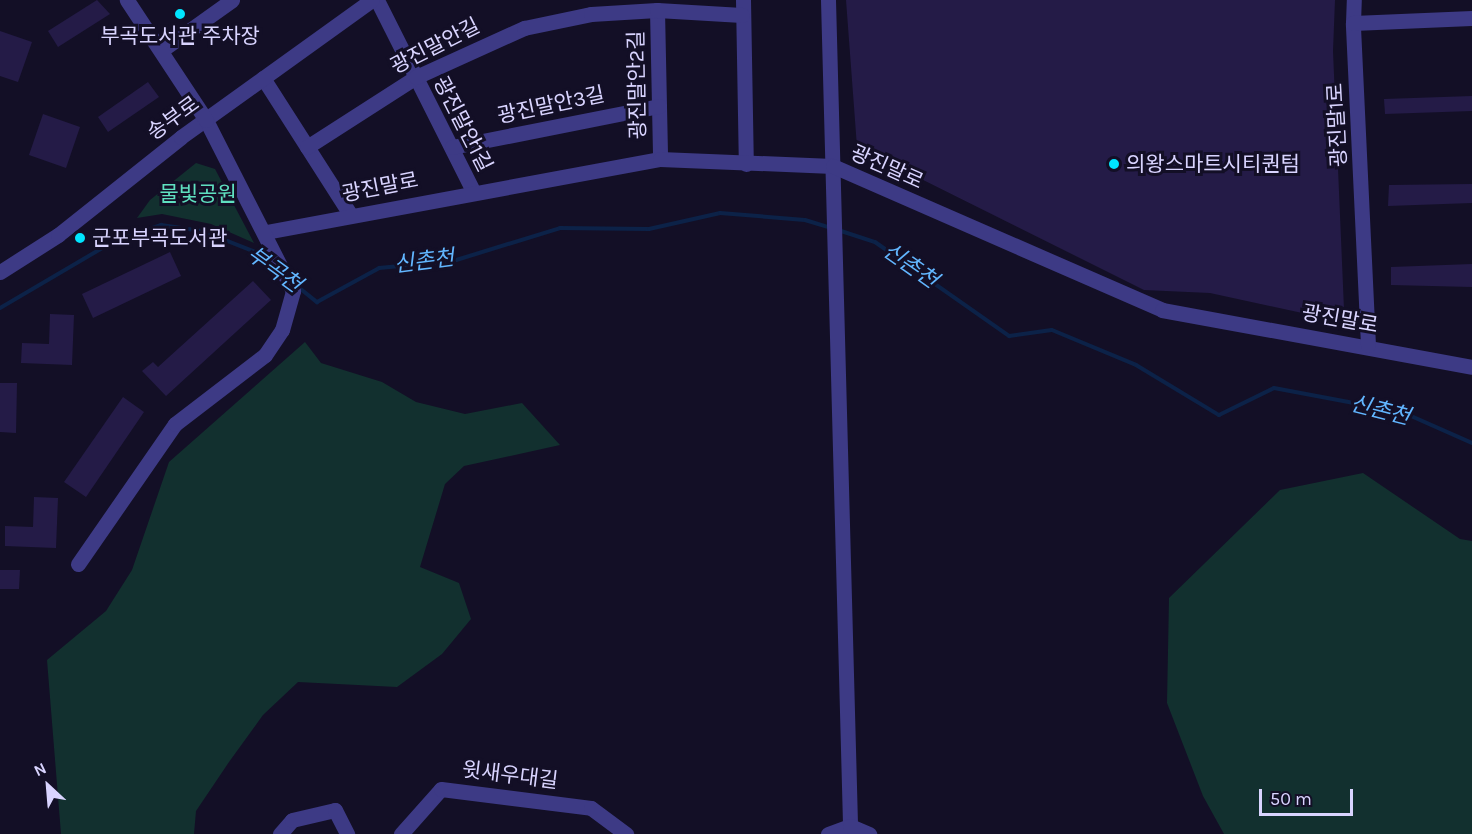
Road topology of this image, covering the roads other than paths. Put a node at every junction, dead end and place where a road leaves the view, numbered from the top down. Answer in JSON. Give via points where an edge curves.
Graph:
{"nodes":[{"id":1,"x":127,"y":0,"type":"edge"},
{"id":2,"x":232,"y":0,"type":"edge"},
{"id":3,"x":375,"y":0,"type":"edge"},
{"id":4,"x":828,"y":0,"type":"edge"},
{"id":5,"x":1354,"y":0,"type":"edge"},
{"id":6,"x":742,"y":7,"type":"edge"},
{"id":7,"x":657,"y":10,"type":"junction"},
{"id":8,"x":1472,"y":18,"type":"edge"},
{"id":9,"x":1353,"y":23,"type":"junction"},
{"id":10,"x":162,"y":50,"type":"junction"},
{"id":11,"x":416,"y":77,"type":"junction"},
{"id":12,"x":263,"y":78,"type":"junction"},
{"id":13,"x":659,"y":106,"type":"junction"},
{"id":14,"x":206,"y":120,"type":"junction"},
{"id":15,"x":307,"y":147,"type":"junction"},
{"id":16,"x":452,"y":147,"type":"junction"},
{"id":17,"x":660,"y":159,"type":"junction"},
{"id":18,"x":746,"y":164,"type":"junction"},
{"id":19,"x":833,"y":166,"type":"junction"},
{"id":20,"x":473,"y":190,"type":"junction"},
{"id":21,"x":350,"y":214,"type":"junction"},
{"id":22,"x":269,"y":239,"type":"junction"},
{"id":23,"x":0,"y":272,"type":"edge"},
{"id":24,"x":1368,"y":345,"type":"junction"},
{"id":25,"x":1472,"y":367,"type":"edge"},
{"id":26,"x":78,"y":564,"type":"dead end"},
{"id":27,"x":849,"y":826,"type":"junction"},
{"id":28,"x":280,"y":834,"type":"edge"},
{"id":29,"x":347,"y":834,"type":"edge"},
{"id":30,"x":401,"y":834,"type":"edge"},
{"id":31,"x":626,"y":834,"type":"edge"},
{"id":32,"x":828,"y":834,"type":"edge"},
{"id":33,"x":869,"y":834,"type":"edge"}],
"edges":[{"from":1,"to":10,"type":"street"},
{"from":2,"to":10,"type":"street"},
{"from":3,"to":11,"type":"street","name":"광진말안1길"},
{"from":3,"to":12,"type":"street","name":"송부로"},
{"from":4,"to":19,"type":"street"},
{"from":5,"to":9,"type":"street","name":"광진말1로"},
{"from":6,"to":7,"type":"street","name":"광진말안길"},
{"from":6,"to":18,"type":"street","name":"광진말안길"},
{"from":7,"to":11,"type":"street","name":"광진말안길","via":[[591,14],[524,28]]},
{"from":7,"to":13,"type":"street","name":"광진말안2길"},
{"from":8,"to":9,"type":"street"},
{"from":9,"to":24,"type":"street","name":"광진말1로"},
{"from":10,"to":14,"type":"street"},
{"from":11,"to":15,"type":"street","name":"광진말안길"},
{"from":11,"to":16,"type":"street","name":"광진말안1길"},
{"from":12,"to":14,"type":"street","name":"송부로"},
{"from":12,"to":15,"type":"street"},
{"from":13,"to":16,"type":"street","name":"광진말안3길"},
{"from":13,"to":17,"type":"street","name":"광진말안2길"},
{"from":14,"to":22,"type":"street"},
{"from":14,"to":23,"type":"street","name":"송부로","via":[[58,235]]},
{"from":15,"to":21,"type":"street"},
{"from":16,"to":20,"type":"street","name":"광진말안1길"},
{"from":17,"to":18,"type":"street","name":"광진말로"},
{"from":17,"to":20,"type":"street","name":"광진말로"},
{"from":18,"to":19,"type":"street","name":"광진말로"},
{"from":19,"to":24,"type":"street","name":"광진말로","via":[[1162,310]]},
{"from":19,"to":27,"type":"street","via":[[831,251]]},
{"from":20,"to":21,"type":"street","name":"광진말로"},
{"from":21,"to":22,"type":"street","name":"광진말로"},
{"from":22,"to":26,"type":"street","via":[[293,291],[282,330],[265,355],[175,424]]},
{"from":24,"to":25,"type":"street","name":"광진말로"},
{"from":27,"to":32,"type":"street"},
{"from":27,"to":33,"type":"street"},
{"from":28,"to":29,"type":"street","via":[[292,820],[335,810]]},
{"from":30,"to":31,"type":"street","name":"윗새우대길","via":[[441,789],[457,789],[591,808]]}]}
